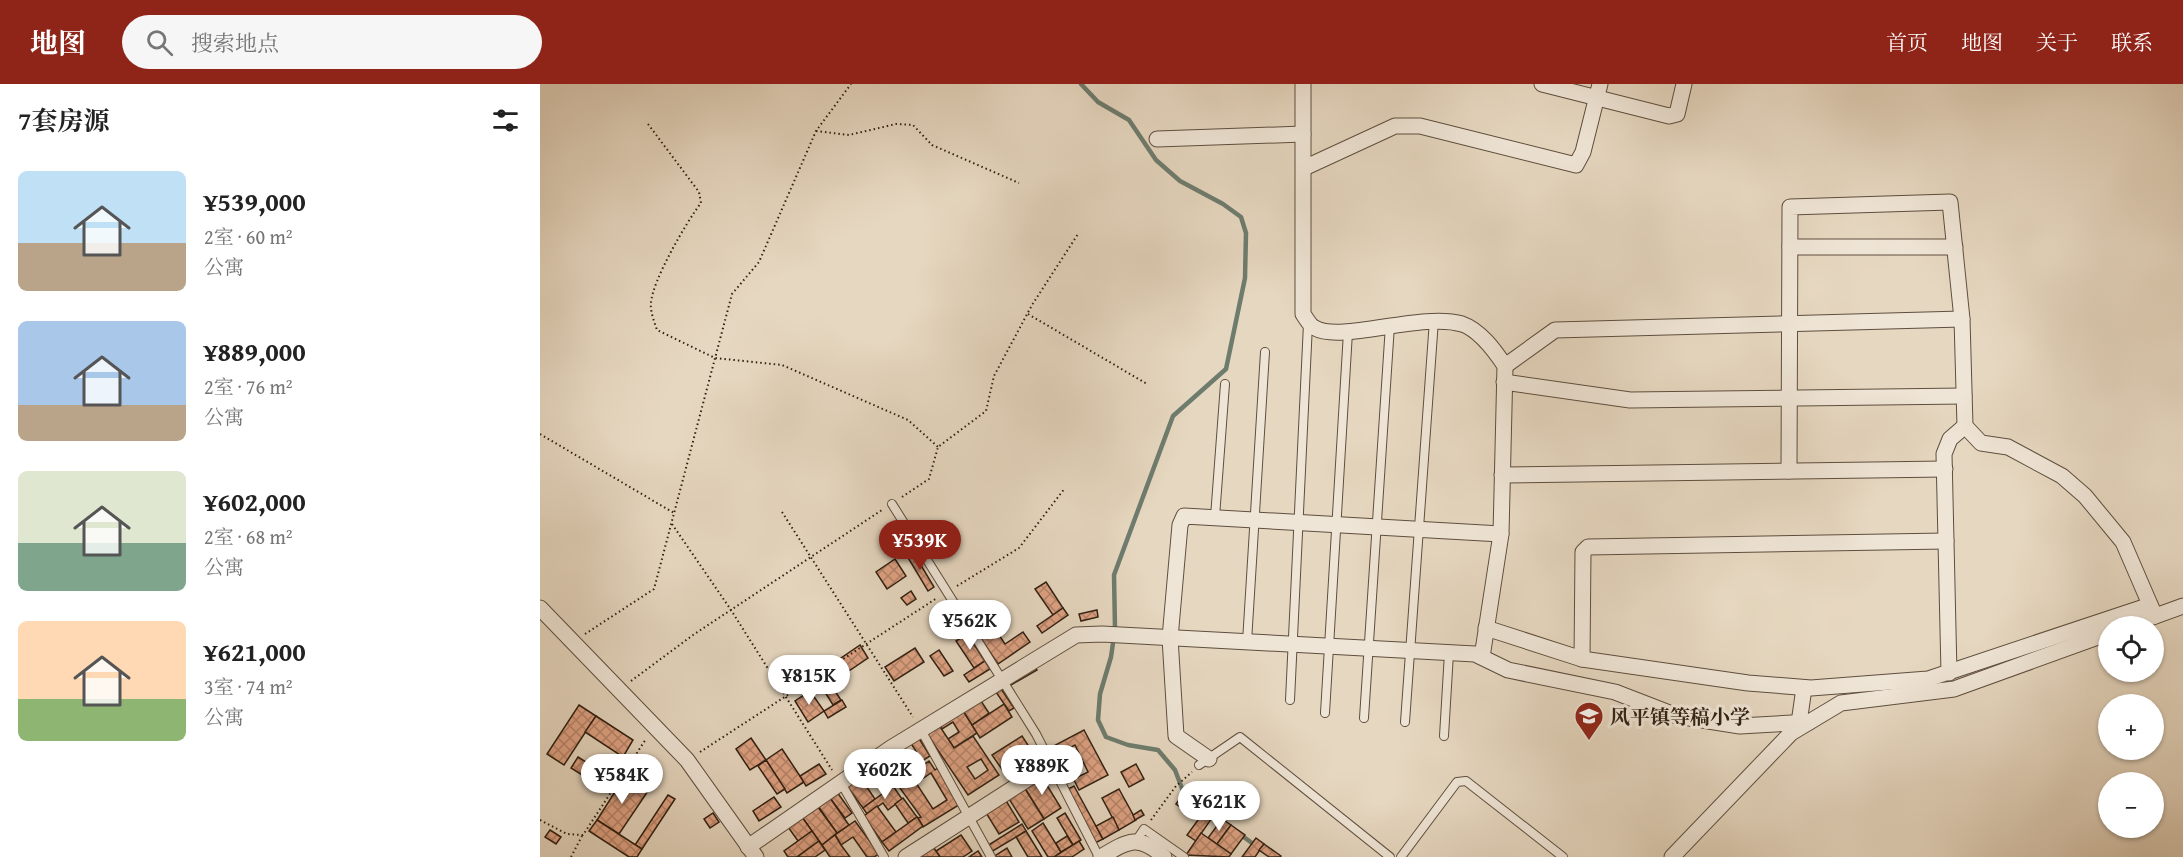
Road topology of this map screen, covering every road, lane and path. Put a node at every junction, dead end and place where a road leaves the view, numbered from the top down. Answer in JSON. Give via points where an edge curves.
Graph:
{"nodes":[{"id":1,"x":851,"y":84,"type":"edge"},
{"id":2,"x":1304,"y":84,"type":"edge"},
{"id":3,"x":1542,"y":84,"type":"edge"},
{"id":4,"x":1684,"y":84,"type":"edge"},
{"id":5,"x":1598,"y":92,"type":"edge"},
{"id":6,"x":648,"y":124,"type":"dead end"},
{"id":7,"x":816,"y":131,"type":"junction"},
{"id":8,"x":1304,"y":134,"type":"junction"},
{"id":9,"x":1157,"y":139,"type":"dead end"},
{"id":10,"x":1304,"y":168,"type":"junction"},
{"id":11,"x":1019,"y":183,"type":"dead end"},
{"id":12,"x":1078,"y":234,"type":"dead end"},
{"id":13,"x":1790,"y":247,"type":"junction"},
{"id":14,"x":1955,"y":247,"type":"junction"},
{"id":15,"x":1028,"y":314,"type":"junction"},
{"id":16,"x":1962,"y":319,"type":"junction"},
{"id":17,"x":1434,"y":320,"type":"junction"},
{"id":18,"x":1308,"y":321,"type":"junction"},
{"id":19,"x":1790,"y":324,"type":"junction"},
{"id":20,"x":1390,"y":325,"type":"junction"},
{"id":21,"x":1348,"y":330,"type":"junction"},
{"id":22,"x":1265,"y":352,"type":"dead end"},
{"id":23,"x":715,"y":358,"type":"junction"},
{"id":24,"x":1505,"y":366,"type":"junction"},
{"id":25,"x":1504,"y":382,"type":"junction"},
{"id":26,"x":1147,"y":384,"type":"dead end"},
{"id":27,"x":1224,"y":384,"type":"dead end"},
{"id":28,"x":1964,"y":396,"type":"junction"},
{"id":29,"x":1790,"y":398,"type":"junction"},
{"id":30,"x":1965,"y":426,"type":"junction"},
{"id":31,"x":540,"y":434,"type":"edge"},
{"id":32,"x":938,"y":447,"type":"junction"},
{"id":33,"x":1945,"y":469,"type":"junction"},
{"id":34,"x":1789,"y":471,"type":"junction"},
{"id":35,"x":1502,"y":475,"type":"junction"},
{"id":36,"x":1065,"y":488,"type":"dead end"},
{"id":37,"x":892,"y":504,"type":"junction"},
{"id":38,"x":782,"y":512,"type":"dead end"},
{"id":39,"x":674,"y":513,"type":"junction"},
{"id":40,"x":1215,"y":517,"type":"junction"},
{"id":41,"x":1255,"y":520,"type":"junction"},
{"id":42,"x":1298,"y":522,"type":"junction"},
{"id":43,"x":672,"y":524,"type":"junction"},
{"id":44,"x":1337,"y":525,"type":"junction"},
{"id":45,"x":1377,"y":527,"type":"junction"},
{"id":46,"x":1419,"y":529,"type":"junction"},
{"id":47,"x":1501,"y":534,"type":"junction"},
{"id":48,"x":1946,"y":541,"type":"junction"},
{"id":49,"x":812,"y":557,"type":"junction"},
{"id":50,"x":947,"y":591,"type":"junction"},
{"id":51,"x":2183,"y":606,"type":"edge"},
{"id":52,"x":540,"y":608,"type":"edge"},
{"id":53,"x":731,"y":610,"type":"junction"},
{"id":54,"x":2152,"y":610,"type":"junction"},
{"id":55,"x":2142,"y":616,"type":"edge"},
{"id":56,"x":1486,"y":628,"type":"junction"},
{"id":57,"x":2098,"y":637,"type":"edge"},
{"id":58,"x":1170,"y":638,"type":"junction"},
{"id":59,"x":573,"y":642,"type":"junction"},
{"id":60,"x":1247,"y":642,"type":"junction"},
{"id":61,"x":866,"y":644,"type":"junction"},
{"id":62,"x":1293,"y":644,"type":"junction"},
{"id":63,"x":1329,"y":646,"type":"junction"},
{"id":64,"x":1369,"y":648,"type":"junction"},
{"id":65,"x":1410,"y":651,"type":"junction"},
{"id":66,"x":1449,"y":652,"type":"junction"},
{"id":67,"x":1482,"y":657,"type":"junction"},
{"id":68,"x":1582,"y":659,"type":"junction"},
{"id":69,"x":1949,"y":673,"type":"junction"},
{"id":70,"x":1003,"y":680,"type":"junction"},
{"id":71,"x":1804,"y":688,"type":"junction"},
{"id":72,"x":619,"y":690,"type":"junction"},
{"id":73,"x":786,"y":696,"type":"junction"},
{"id":74,"x":1290,"y":700,"type":"dead end"},
{"id":75,"x":1325,"y":713,"type":"dead end"},
{"id":76,"x":1364,"y":718,"type":"dead end"},
{"id":77,"x":1405,"y":722,"type":"dead end"},
{"id":78,"x":1804,"y":722,"type":"junction"},
{"id":79,"x":654,"y":726,"type":"junction"},
{"id":80,"x":921,"y":730,"type":"junction"},
{"id":81,"x":1444,"y":736,"type":"dead end"},
{"id":82,"x":687,"y":760,"type":"junction"},
{"id":83,"x":1204,"y":762,"type":"junction"},
{"id":84,"x":1051,"y":764,"type":"junction"},
{"id":85,"x":841,"y":783,"type":"junction"},
{"id":86,"x":969,"y":815,"type":"junction"},
{"id":87,"x":540,"y":820,"type":"edge"},
{"id":88,"x":583,"y":835,"type":"junction"},
{"id":89,"x":1140,"y":835,"type":"junction"},
{"id":90,"x":752,"y":852,"type":"edge"},
{"id":91,"x":571,"y":857,"type":"edge"},
{"id":92,"x":884,"y":857,"type":"edge"},
{"id":93,"x":906,"y":857,"type":"edge"},
{"id":94,"x":991,"y":857,"type":"edge"},
{"id":95,"x":1100,"y":857,"type":"edge"},
{"id":96,"x":1164,"y":857,"type":"edge"},
{"id":97,"x":1184,"y":857,"type":"edge"},
{"id":98,"x":1390,"y":857,"type":"edge"},
{"id":99,"x":1401,"y":857,"type":"edge"},
{"id":100,"x":1563,"y":857,"type":"edge"},
{"id":101,"x":1672,"y":857,"type":"edge"}],
"edges":[{"from":1,"to":7,"type":"path"},
{"from":2,"to":8,"type":"street"},
{"from":3,"to":5,"type":"street"},
{"from":4,"to":5,"type":"street","via":[[1677,114],[1669,116]]},
{"from":5,"to":10,"type":"street","via":[[1576,165],[1412,126],[1395,126]]},
{"from":6,"to":23,"type":"path","via":[[699,192],[701,203],[654,287],[650,305],[657,330]]},
{"from":7,"to":11,"type":"path","via":[[849,135],[896,124],[913,125],[932,146]]},
{"from":7,"to":23,"type":"path","via":[[759,262],[732,294]]},
{"from":8,"to":9,"type":"street"},
{"from":8,"to":10,"type":"street"},
{"from":10,"to":18,"type":"street","via":[[1303,314]]},
{"from":12,"to":15,"type":"path"},
{"from":13,"to":14,"type":"street"},
{"from":13,"to":14,"type":"street","via":[[1790,207],[1950,202]]},
{"from":13,"to":19,"type":"street"},
{"from":14,"to":16,"type":"street"},
{"from":15,"to":26,"type":"path"},
{"from":15,"to":32,"type":"path","via":[[994,376],[986,411]]},
{"from":16,"to":19,"type":"street"},
{"from":16,"to":28,"type":"street"},
{"from":17,"to":20,"type":"street"},
{"from":17,"to":24,"type":"street","via":[[1464,325],[1492,346]]},
{"from":17,"to":46,"type":"lane"},
{"from":18,"to":21,"type":"street","via":[[1314,328],[1331,333]]},
{"from":18,"to":42,"type":"lane"},
{"from":19,"to":24,"type":"street","via":[[1555,330]]},
{"from":19,"to":29,"type":"street"},
{"from":20,"to":21,"type":"street"},
{"from":20,"to":45,"type":"lane"},
{"from":21,"to":44,"type":"lane"},
{"from":22,"to":41,"type":"lane"},
{"from":23,"to":32,"type":"path","via":[[782,365],[908,420]]},
{"from":23,"to":39,"type":"path"},
{"from":24,"to":25,"type":"street"},
{"from":25,"to":29,"type":"street","via":[[1630,400]]},
{"from":25,"to":35,"type":"street"},
{"from":27,"to":40,"type":"lane"},
{"from":28,"to":29,"type":"street"},
{"from":28,"to":30,"type":"street"},
{"from":29,"to":34,"type":"street"},
{"from":30,"to":33,"type":"street","via":[[1950,439],[1944,454]]},
{"from":30,"to":54,"type":"street","via":[[1981,443],[2008,447],[2062,476],[2085,496],[2123,542]]},
{"from":31,"to":39,"type":"path"},
{"from":32,"to":37,"type":"path","via":[[929,479]]},
{"from":33,"to":34,"type":"street"},
{"from":33,"to":48,"type":"street"},
{"from":34,"to":35,"type":"street"},
{"from":35,"to":47,"type":"street"},
{"from":36,"to":50,"type":"path","via":[[1019,548]]},
{"from":37,"to":49,"type":"path"},
{"from":37,"to":50,"type":"lane"},
{"from":38,"to":49,"type":"path"},
{"from":39,"to":43,"type":"path"},
{"from":40,"to":41,"type":"street"},
{"from":40,"to":58,"type":"street","via":[[1184,516],[1180,525]]},
{"from":41,"to":42,"type":"street"},
{"from":41,"to":60,"type":"lane"},
{"from":42,"to":44,"type":"street"},
{"from":42,"to":62,"type":"lane"},
{"from":43,"to":53,"type":"path"},
{"from":43,"to":59,"type":"path","via":[[654,589]]},
{"from":44,"to":45,"type":"street"},
{"from":44,"to":63,"type":"lane"},
{"from":45,"to":46,"type":"street"},
{"from":45,"to":64,"type":"lane"},
{"from":46,"to":47,"type":"street"},
{"from":46,"to":65,"type":"lane"},
{"from":47,"to":56,"type":"street"},
{"from":48,"to":68,"type":"street","via":[[1588,547],[1583,552]]},
{"from":48,"to":69,"type":"street"},
{"from":49,"to":53,"type":"path"},
{"from":49,"to":61,"type":"path"},
{"from":50,"to":61,"type":"path"},
{"from":50,"to":70,"type":"lane"},
{"from":51,"to":54,"type":"street"},
{"from":52,"to":59,"type":"street"},
{"from":53,"to":72,"type":"path"},
{"from":53,"to":73,"type":"path"},
{"from":54,"to":55,"type":"street"},
{"from":54,"to":69,"type":"street"},
{"from":56,"to":67,"type":"street"},
{"from":56,"to":68,"type":"street"},
{"from":57,"to":78,"type":"street","via":[[1954,689],[1841,703]]},
{"from":58,"to":60,"type":"street"},
{"from":58,"to":70,"type":"street","via":[[1077,635]]},
{"from":58,"to":83,"type":"street","via":[[1176,736]]},
{"from":59,"to":72,"type":"street"},
{"from":60,"to":62,"type":"street"},
{"from":61,"to":73,"type":"path"},
{"from":61,"to":80,"type":"path"},
{"from":62,"to":63,"type":"street"},
{"from":62,"to":74,"type":"lane"},
{"from":63,"to":64,"type":"street"},
{"from":63,"to":75,"type":"lane"},
{"from":64,"to":65,"type":"street"},
{"from":64,"to":76,"type":"lane"},
{"from":65,"to":66,"type":"street"},
{"from":65,"to":77,"type":"lane"},
{"from":66,"to":67,"type":"street"},
{"from":66,"to":81,"type":"lane"},
{"from":67,"to":78,"type":"street","via":[[1508,670],[1615,692],[1677,716],[1740,726]]},
{"from":68,"to":71,"type":"street"},
{"from":69,"to":71,"type":"street","via":[[1928,679]]},
{"from":70,"to":80,"type":"street"},
{"from":70,"to":84,"type":"lane"},
{"from":71,"to":78,"type":"street"},
{"from":72,"to":79,"type":"street"},
{"from":73,"to":82,"type":"path"},
{"from":73,"to":85,"type":"path"},
{"from":78,"to":101,"type":"street"},
{"from":79,"to":82,"type":"street"},
{"from":79,"to":88,"type":"path"},
{"from":80,"to":85,"type":"street"},
{"from":80,"to":86,"type":"lane"},
{"from":82,"to":90,"type":"street"},
{"from":83,"to":89,"type":"path","via":[[1176,786]]},
{"from":83,"to":98,"type":"lane","via":[[1240,737]]},
{"from":84,"to":86,"type":"street"},
{"from":84,"to":95,"type":"lane"},
{"from":85,"to":90,"type":"street"},
{"from":85,"to":92,"type":"lane"},
{"from":86,"to":93,"type":"street"},
{"from":86,"to":94,"type":"lane"},
{"from":87,"to":88,"type":"path","via":[[567,834]]},
{"from":88,"to":91,"type":"path"},
{"from":89,"to":95,"type":"street"},
{"from":89,"to":96,"type":"street"},
{"from":89,"to":97,"type":"lane"},
{"from":99,"to":100,"type":"lane","via":[[1458,782],[1466,781]]}]}
